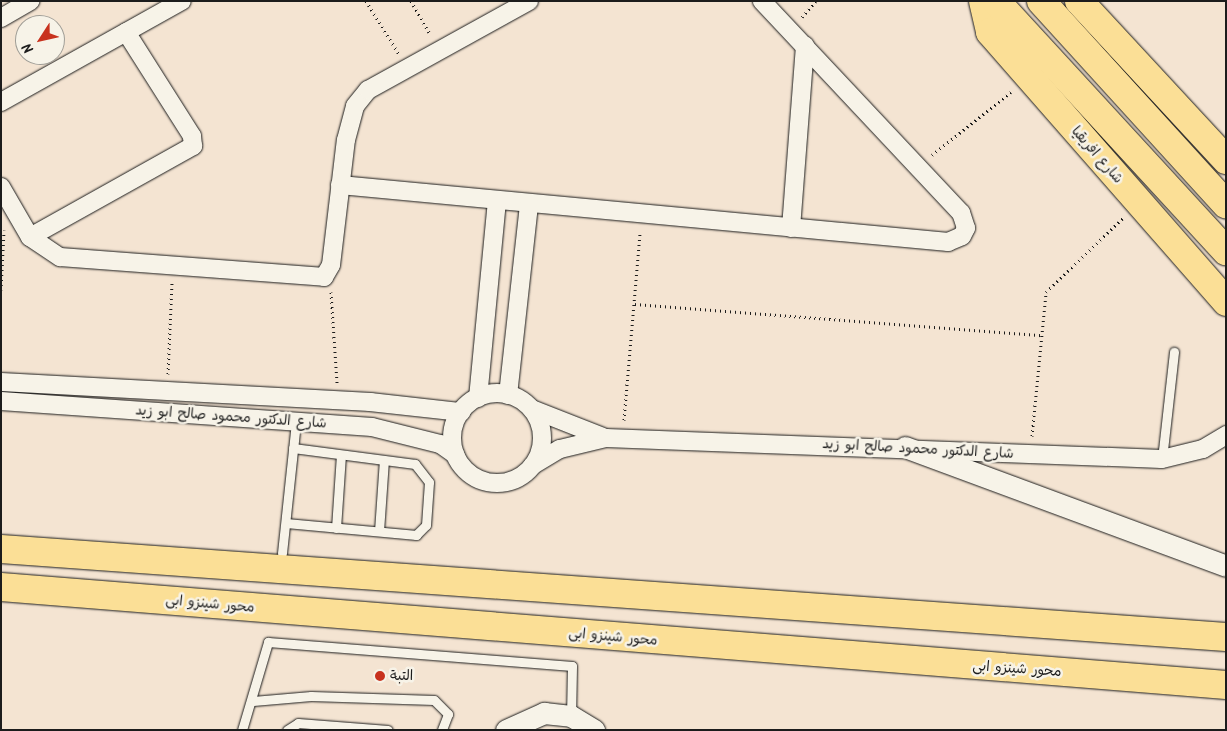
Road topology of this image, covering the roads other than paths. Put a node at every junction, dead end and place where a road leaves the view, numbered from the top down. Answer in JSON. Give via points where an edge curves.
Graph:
{"nodes":[{"id":1,"x":31,"y":1,"type":"edge"},
{"id":2,"x":182,"y":1,"type":"edge"},
{"id":3,"x":529,"y":1,"type":"edge"},
{"id":4,"x":762,"y":1,"type":"edge"},
{"id":5,"x":983,"y":1,"type":"edge"},
{"id":6,"x":996,"y":1,"type":"edge"},
{"id":7,"x":1041,"y":1,"type":"edge"},
{"id":8,"x":1080,"y":1,"type":"edge"},
{"id":9,"x":2,"y":15,"type":"edge"},
{"id":10,"x":126,"y":32,"type":"junction"},
{"id":11,"x":805,"y":46,"type":"junction"},
{"id":12,"x":1,"y":102,"type":"edge"},
{"id":13,"x":1226,"y":160,"type":"edge"},
{"id":14,"x":340,"y":186,"type":"junction"},
{"id":15,"x":4,"y":191,"type":"edge"},
{"id":16,"x":497,"y":200,"type":"junction"},
{"id":17,"x":529,"y":204,"type":"junction"},
{"id":18,"x":1226,"y":204,"type":"edge"},
{"id":19,"x":791,"y":228,"type":"junction"},
{"id":20,"x":30,"y":237,"type":"junction"},
{"id":21,"x":1226,"y":251,"type":"edge"},
{"id":22,"x":1226,"y":302,"type":"edge"},
{"id":23,"x":1174,"y":352,"type":"dead end"},
{"id":24,"x":1,"y":382,"type":"edge"},
{"id":25,"x":508,"y":395,"type":"junction"},
{"id":26,"x":478,"y":398,"type":"junction"},
{"id":27,"x":1,"y":401,"type":"edge"},
{"id":28,"x":532,"y":410,"type":"junction"},
{"id":29,"x":461,"y":412,"type":"junction"},
{"id":30,"x":296,"y":422,"type":"junction"},
{"id":31,"x":1226,"y":435,"type":"edge"},
{"id":32,"x":614,"y":438,"type":"junction"},
{"id":33,"x":905,"y":447,"type":"junction"},
{"id":34,"x":293,"y":448,"type":"junction"},
{"id":35,"x":341,"y":455,"type":"junction"},
{"id":36,"x":456,"y":455,"type":"junction"},
{"id":37,"x":1162,"y":459,"type":"junction"},
{"id":38,"x":384,"y":460,"type":"junction"},
{"id":39,"x":533,"y":465,"type":"junction"},
{"id":40,"x":286,"y":523,"type":"junction"},
{"id":41,"x":336,"y":528,"type":"junction"},
{"id":42,"x":379,"y":531,"type":"junction"},
{"id":43,"x":1,"y":549,"type":"edge"},
{"id":44,"x":282,"y":553,"type":"dead end"},
{"id":45,"x":1226,"y":566,"type":"edge"},
{"id":46,"x":1,"y":587,"type":"edge"},
{"id":47,"x":1226,"y":637,"type":"edge"},
{"id":48,"x":1226,"y":685,"type":"edge"},
{"id":49,"x":253,"y":701,"type":"junction"},
{"id":50,"x":571,"y":716,"type":"junction"},
{"id":51,"x":242,"y":730,"type":"edge"},
{"id":52,"x":287,"y":730,"type":"edge"},
{"id":53,"x":388,"y":730,"type":"edge"},
{"id":54,"x":442,"y":730,"type":"edge"},
{"id":55,"x":506,"y":730,"type":"edge"},
{"id":56,"x":594,"y":730,"type":"edge"}],
"edges":[{"from":1,"to":9,"type":"street"},
{"from":2,"to":10,"type":"street"},
{"from":3,"to":14,"type":"street","via":[[368,90],[355,106]]},
{"from":4,"to":11,"type":"street"},
{"from":5,"to":22,"type":"main road","name":"شارع افريقيا","via":[[990,32]]},
{"from":6,"to":21,"type":"main road"},
{"from":7,"to":18,"type":"main road"},
{"from":8,"to":13,"type":"main road"},
{"from":10,"to":12,"type":"street"},
{"from":10,"to":20,"type":"street","via":[[192,136],[193,146]]},
{"from":11,"to":19,"type":"street"},
{"from":11,"to":19,"type":"street","via":[[965,220],[966,228],[956,240]]},
{"from":14,"to":16,"type":"street"},
{"from":14,"to":20,"type":"street","via":[[329,272],[318,279],[60,257]]},
{"from":15,"to":20,"type":"street"},
{"from":16,"to":17,"type":"street"},
{"from":16,"to":26,"type":"street"},
{"from":17,"to":19,"type":"street"},
{"from":17,"to":25,"type":"street"},
{"from":23,"to":37,"type":"lane"},
{"from":24,"to":29,"type":"street","name":"شارع الدكتور محمود صالح ابو زيد","via":[[338,400]]},
{"from":25,"to":26,"type":"street"},
{"from":25,"to":28,"type":"street"},
{"from":26,"to":29,"type":"street"},
{"from":27,"to":30,"type":"street","name":"شارع الدكتور محمود صالح ابو زيد"},
{"from":28,"to":32,"type":"street","name":"شارع الدكتور محمود صالح ابو زيد"},
{"from":28,"to":39,"type":"street","via":[[542,431]]},
{"from":29,"to":36,"type":"street","via":[[453,433]]},
{"from":30,"to":34,"type":"lane"},
{"from":30,"to":36,"type":"street","name":"شارع الدكتور محمود صالح ابو زيد","via":[[395,431],[440,444]]},
{"from":31,"to":37,"type":"street","name":"شارع الدكتور محمود صالح ابو زيد","via":[[1203,449]]},
{"from":32,"to":33,"type":"street","name":"شارع الدكتور محمود صالح ابو زيد"},
{"from":32,"to":39,"type":"street","name":"شارع الدكتور محمود صالح ابو زيد","via":[[560,449]]},
{"from":33,"to":37,"type":"street","name":"شارع الدكتور محمود صالح ابو زيد"},
{"from":33,"to":45,"type":"street"},
{"from":34,"to":35,"type":"lane"},
{"from":34,"to":40,"type":"lane"},
{"from":35,"to":38,"type":"lane"},
{"from":35,"to":41,"type":"lane"},
{"from":36,"to":39,"type":"street","via":[[477,478],[497,483],[518,479]]},
{"from":38,"to":42,"type":"lane"},
{"from":38,"to":42,"type":"lane","via":[[415,464],[426,474],[426,525],[416,535]]},
{"from":40,"to":41,"type":"lane"},
{"from":40,"to":44,"type":"lane"},
{"from":41,"to":42,"type":"lane"},
{"from":43,"to":47,"type":"main road"},
{"from":46,"to":48,"type":"main road","name":"محور شينزو ابى"},
{"from":49,"to":50,"type":"lane","via":[[268,638],[572,666]]},
{"from":49,"to":51,"type":"lane"},
{"from":49,"to":54,"type":"lane","via":[[311,696],[434,700],[448,714]]},
{"from":50,"to":55,"type":"street","via":[[530,716]]},
{"from":50,"to":56,"type":"street"},
{"from":52,"to":53,"type":"lane","via":[[298,723]]}]}
